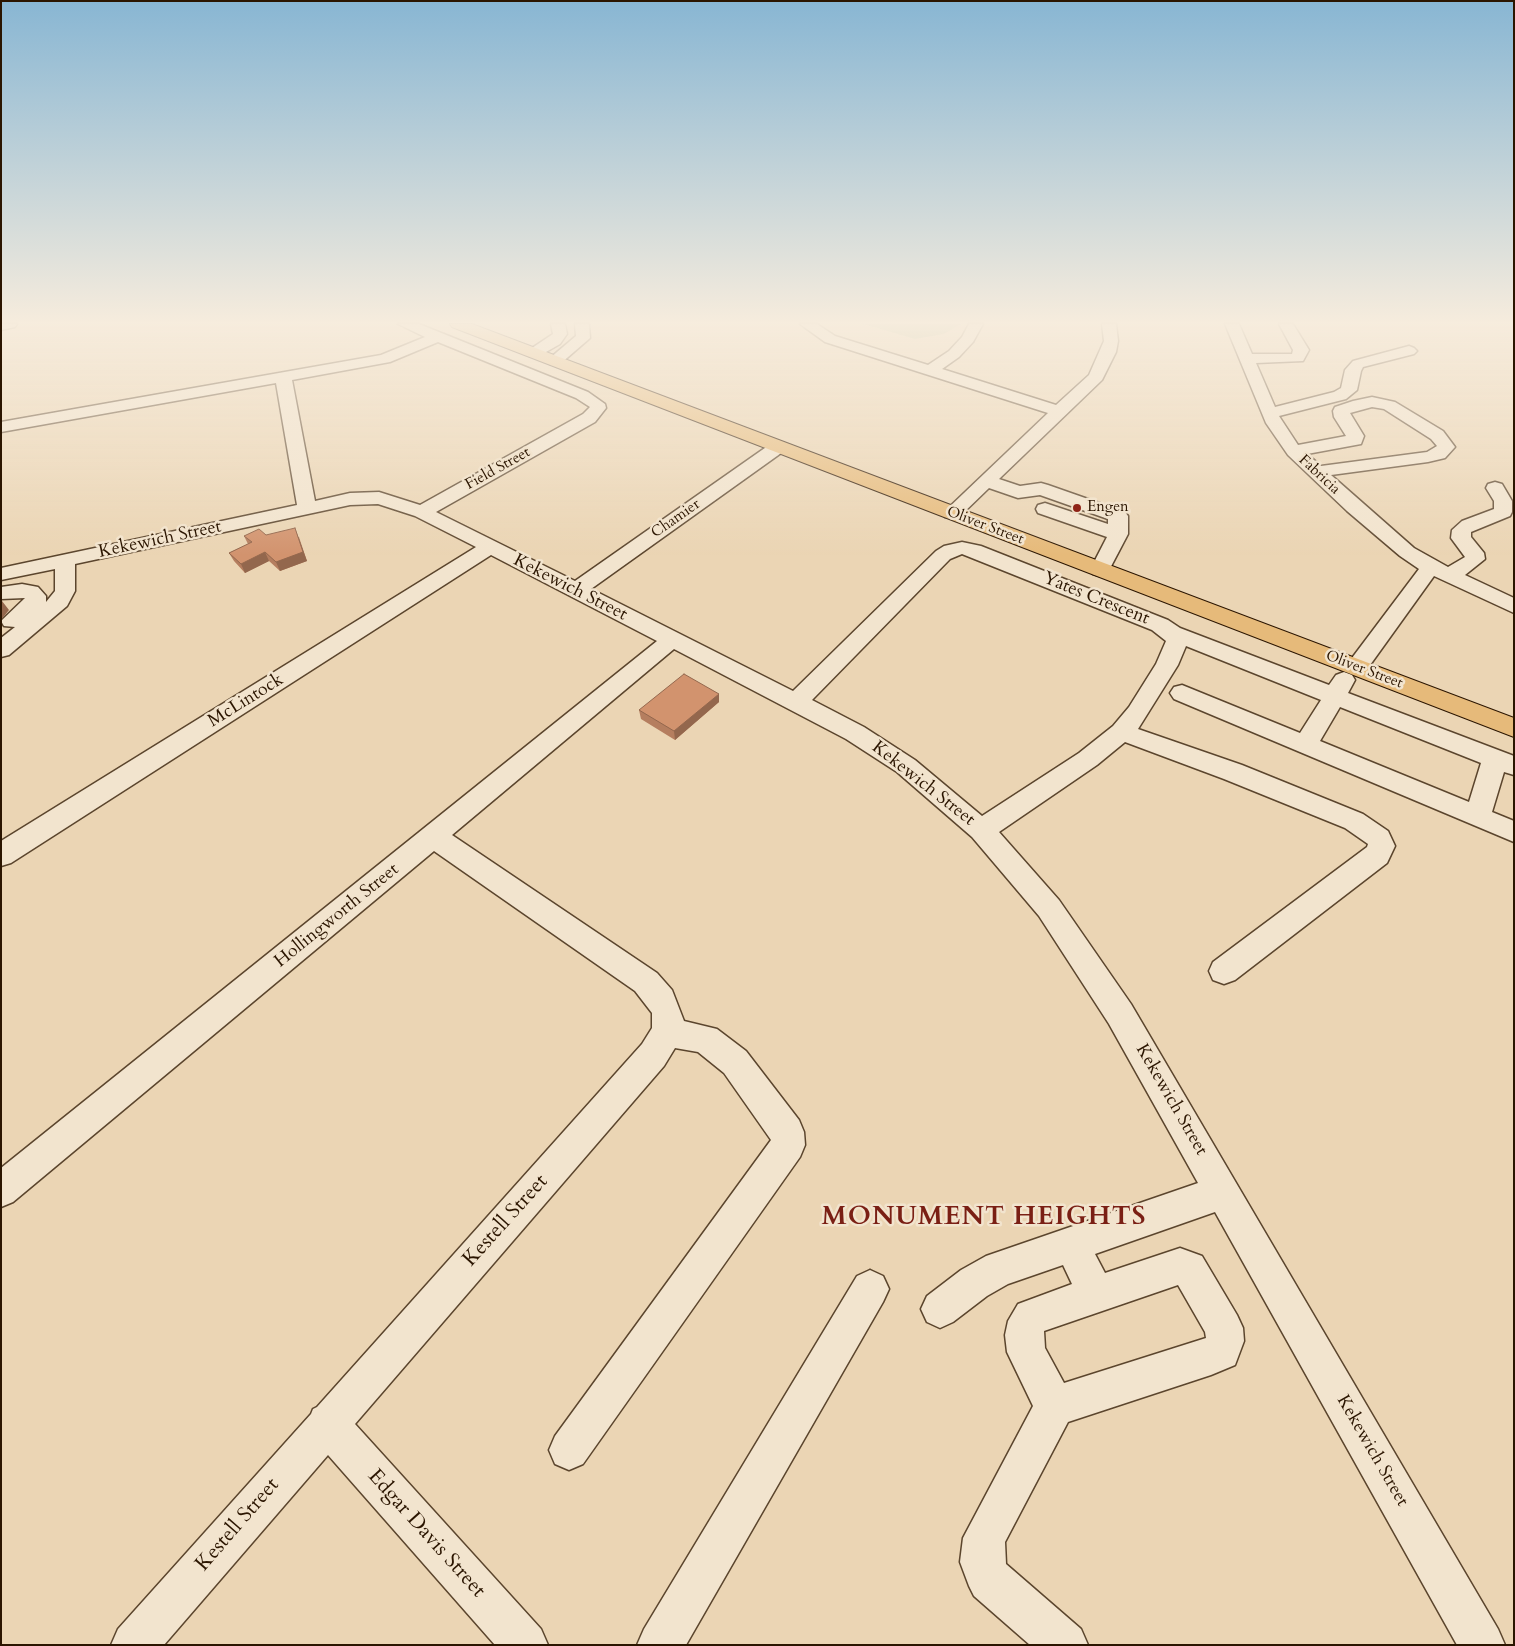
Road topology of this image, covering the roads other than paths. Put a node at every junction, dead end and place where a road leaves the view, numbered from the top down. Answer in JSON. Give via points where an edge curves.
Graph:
{"nodes":[{"id":1,"x":148,"y":401,"type":"edge"},
{"id":2,"x":286,"y":401,"type":"edge"},
{"id":3,"x":592,"y":401,"type":"edge"},
{"id":4,"x":658,"y":401,"type":"edge"},
{"id":5,"x":1026,"y":401,"type":"edge"},
{"id":6,"x":1073,"y":401,"type":"edge"},
{"id":7,"x":1265,"y":401,"type":"edge"},
{"id":8,"x":1320,"y":401,"type":"edge"},
{"id":9,"x":1060,"y":412,"type":"junction"},
{"id":10,"x":1270,"y":413,"type":"junction"},
{"id":11,"x":1,"y":427,"type":"edge"},
{"id":12,"x":778,"y":447,"type":"junction"},
{"id":13,"x":1294,"y":451,"type":"junction"},
{"id":14,"x":1316,"y":472,"type":"junction"},
{"id":15,"x":988,"y":481,"type":"junction"},
{"id":16,"x":1495,"y":488,"type":"dead end"},
{"id":17,"x":306,"y":509,"type":"junction"},
{"id":18,"x":422,"y":512,"type":"junction"},
{"id":19,"x":952,"y":514,"type":"junction"},
{"id":20,"x":490,"y":547,"type":"junction"},
{"id":21,"x":65,"y":560,"type":"junction"},
{"id":22,"x":1100,"y":570,"type":"junction"},
{"id":23,"x":1440,"y":572,"type":"junction"},
{"id":24,"x":1,"y":574,"type":"edge"},
{"id":25,"x":575,"y":591,"type":"junction"},
{"id":26,"x":1,"y":593,"type":"edge"},
{"id":27,"x":1514,"y":606,"type":"edge"},
{"id":28,"x":1,"y":629,"type":"edge"},
{"id":29,"x":1172,"y":633,"type":"junction"},
{"id":30,"x":672,"y":640,"type":"junction"},
{"id":31,"x":1,"y":650,"type":"edge"},
{"id":32,"x":1355,"y":666,"type":"junction"},
{"id":33,"x":1182,"y":692,"type":"dead end"},
{"id":34,"x":1334,"y":695,"type":"junction"},
{"id":35,"x":796,"y":702,"type":"junction"},
{"id":36,"x":1514,"y":728,"type":"edge"},
{"id":37,"x":1122,"y":732,"type":"junction"},
{"id":38,"x":1306,"y":744,"type":"junction"},
{"id":39,"x":1505,"y":762,"type":"edge"},
{"id":40,"x":1478,"y":817,"type":"junction"},
{"id":41,"x":981,"y":830,"type":"junction"},
{"id":42,"x":1514,"y":832,"type":"edge"},
{"id":43,"x":434,"y":837,"type":"junction"},
{"id":44,"x":1,"y":855,"type":"edge"},
{"id":45,"x":1224,"y":971,"type":"dead end"},
{"id":46,"x":667,"y":1032,"type":"junction"},
{"id":47,"x":1,"y":1190,"type":"edge"},
{"id":48,"x":1223,"y":1192,"type":"junction"},
{"id":49,"x":1071,"y":1243,"type":"junction"},
{"id":50,"x":870,"y":1289,"type":"dead end"},
{"id":51,"x":1096,"y":1295,"type":"junction"},
{"id":52,"x":940,"y":1309,"type":"dead end"},
{"id":53,"x":1055,"y":1406,"type":"junction"},
{"id":54,"x":327,"y":1423,"type":"junction"},
{"id":55,"x":569,"y":1450,"type":"dead end"},
{"id":56,"x":134,"y":1645,"type":"edge"},
{"id":57,"x":525,"y":1645,"type":"edge"},
{"id":58,"x":660,"y":1645,"type":"edge"},
{"id":59,"x":1065,"y":1645,"type":"edge"},
{"id":60,"x":1482,"y":1645,"type":"edge"}],
"edges":[{"from":1,"to":11,"type":"street"},
{"from":2,"to":17,"type":"street"},
{"from":3,"to":18,"type":"street","name":"Field Street","via":[[598,408],[589,418]]},
{"from":4,"to":12,"type":"highway","name":"Oliver Street"},
{"from":5,"to":9,"type":"street"},
{"from":6,"to":9,"type":"street"},
{"from":7,"to":10,"type":"street","name":"Fabricia"},
{"from":8,"to":10,"type":"street"},
{"from":9,"to":15,"type":"street"},
{"from":10,"to":13,"type":"street","name":"Fabricia"},
{"from":12,"to":19,"type":"highway","name":"Oliver Street"},
{"from":12,"to":25,"type":"street","name":"Chamier"},
{"from":13,"to":14,"type":"street","name":"Fabricia"},
{"from":13,"to":14,"type":"street","via":[[1355,440],[1341,411],[1372,402],[1390,405],[1436,436],[1446,447],[1439,454],[1428,457]]},
{"from":14,"to":23,"type":"street","name":"Fabricia","via":[[1386,536]]},
{"from":15,"to":19,"type":"street"},
{"from":15,"to":22,"type":"street","via":[[1018,492],[1028,503],[1118,534]]},
{"from":16,"to":23,"type":"street","via":[[1503,501],[1503,512],[1462,530],[1461,538],[1475,559]]},
{"from":17,"to":18,"type":"street","name":"Kekewich Street","via":[[363,498],[390,500]]},
{"from":17,"to":21,"type":"street","name":"Kekewich Street"},
{"from":18,"to":20,"type":"street","name":"Kekewich Street"},
{"from":19,"to":22,"type":"highway","name":"Oliver Street"},
{"from":20,"to":25,"type":"street","name":"Kekewich Street"},
{"from":20,"to":44,"type":"street","name":"McLintock"},
{"from":21,"to":24,"type":"street","name":"Kekewich Street"},
{"from":21,"to":31,"type":"street","via":[[65,591],[60,601]]},
{"from":22,"to":32,"type":"highway","name":"Oliver Street"},
{"from":23,"to":27,"type":"street","name":"Fabricia"},
{"from":23,"to":32,"type":"street","via":[[1388,623]]},
{"from":25,"to":30,"type":"street","name":"Kekewich Street"},
{"from":26,"to":28,"type":"street","via":[[28,590],[37,598]]},
{"from":29,"to":34,"type":"street","name":"Yates Crescent"},
{"from":29,"to":35,"type":"street","name":"Yates Crescent","via":[[1160,625],[974,550],[951,550]]},
{"from":29,"to":37,"type":"street","via":[[1177,641],[1167,665]]},
{"from":30,"to":35,"type":"street","name":"Kekewich Street"},
{"from":30,"to":43,"type":"street","name":"Hollingworth Street"},
{"from":32,"to":34,"type":"street"},
{"from":32,"to":36,"type":"highway","name":"Oliver Street"},
{"from":33,"to":38,"type":"street"},
{"from":34,"to":38,"type":"street"},
{"from":34,"to":39,"type":"street","name":"Yates Crescent"},
{"from":35,"to":41,"type":"street","name":"Kekewich Street","via":[[906,766]]},
{"from":37,"to":41,"type":"street","via":[[1088,759]]},
{"from":37,"to":45,"type":"street","via":[[1234,772],[1354,821],[1379,838],[1382,846],[1377,855]]},
{"from":38,"to":40,"type":"street"},
{"from":39,"to":40,"type":"street"},
{"from":40,"to":42,"type":"street"},
{"from":41,"to":48,"type":"street","name":"Kekewich Street","via":[[1048,908],[1115,1006]]},
{"from":43,"to":46,"type":"street","via":[[646,982],[667,1012]]},
{"from":43,"to":47,"type":"street","name":"Hollingworth Street"},
{"from":46,"to":54,"type":"street","name":"Kestell Street","via":[[653,1055]]},
{"from":46,"to":55,"type":"street","via":[[706,1039],[736,1062],[787,1132],[788,1144]]},
{"from":48,"to":49,"type":"street"},
{"from":48,"to":60,"type":"street","name":"Kekewich Street"},
{"from":49,"to":51,"type":"street"},
{"from":49,"to":52,"type":"street","via":[[993,1272]]},
{"from":50,"to":58,"type":"street"},
{"from":51,"to":53,"type":"street","via":[[1027,1321],[1024,1335],[1026,1352]]},
{"from":51,"to":53,"type":"street","via":[[1184,1266],[1196,1277],[1224,1328],[1223,1347],[1211,1356]]},
{"from":53,"to":59,"type":"street","via":[[984,1538],[981,1554],[984,1571],[990,1580]]},
{"from":54,"to":56,"type":"street","name":"Kestell Street"},
{"from":54,"to":57,"type":"street","name":"Edgar Davis Street"}]}
